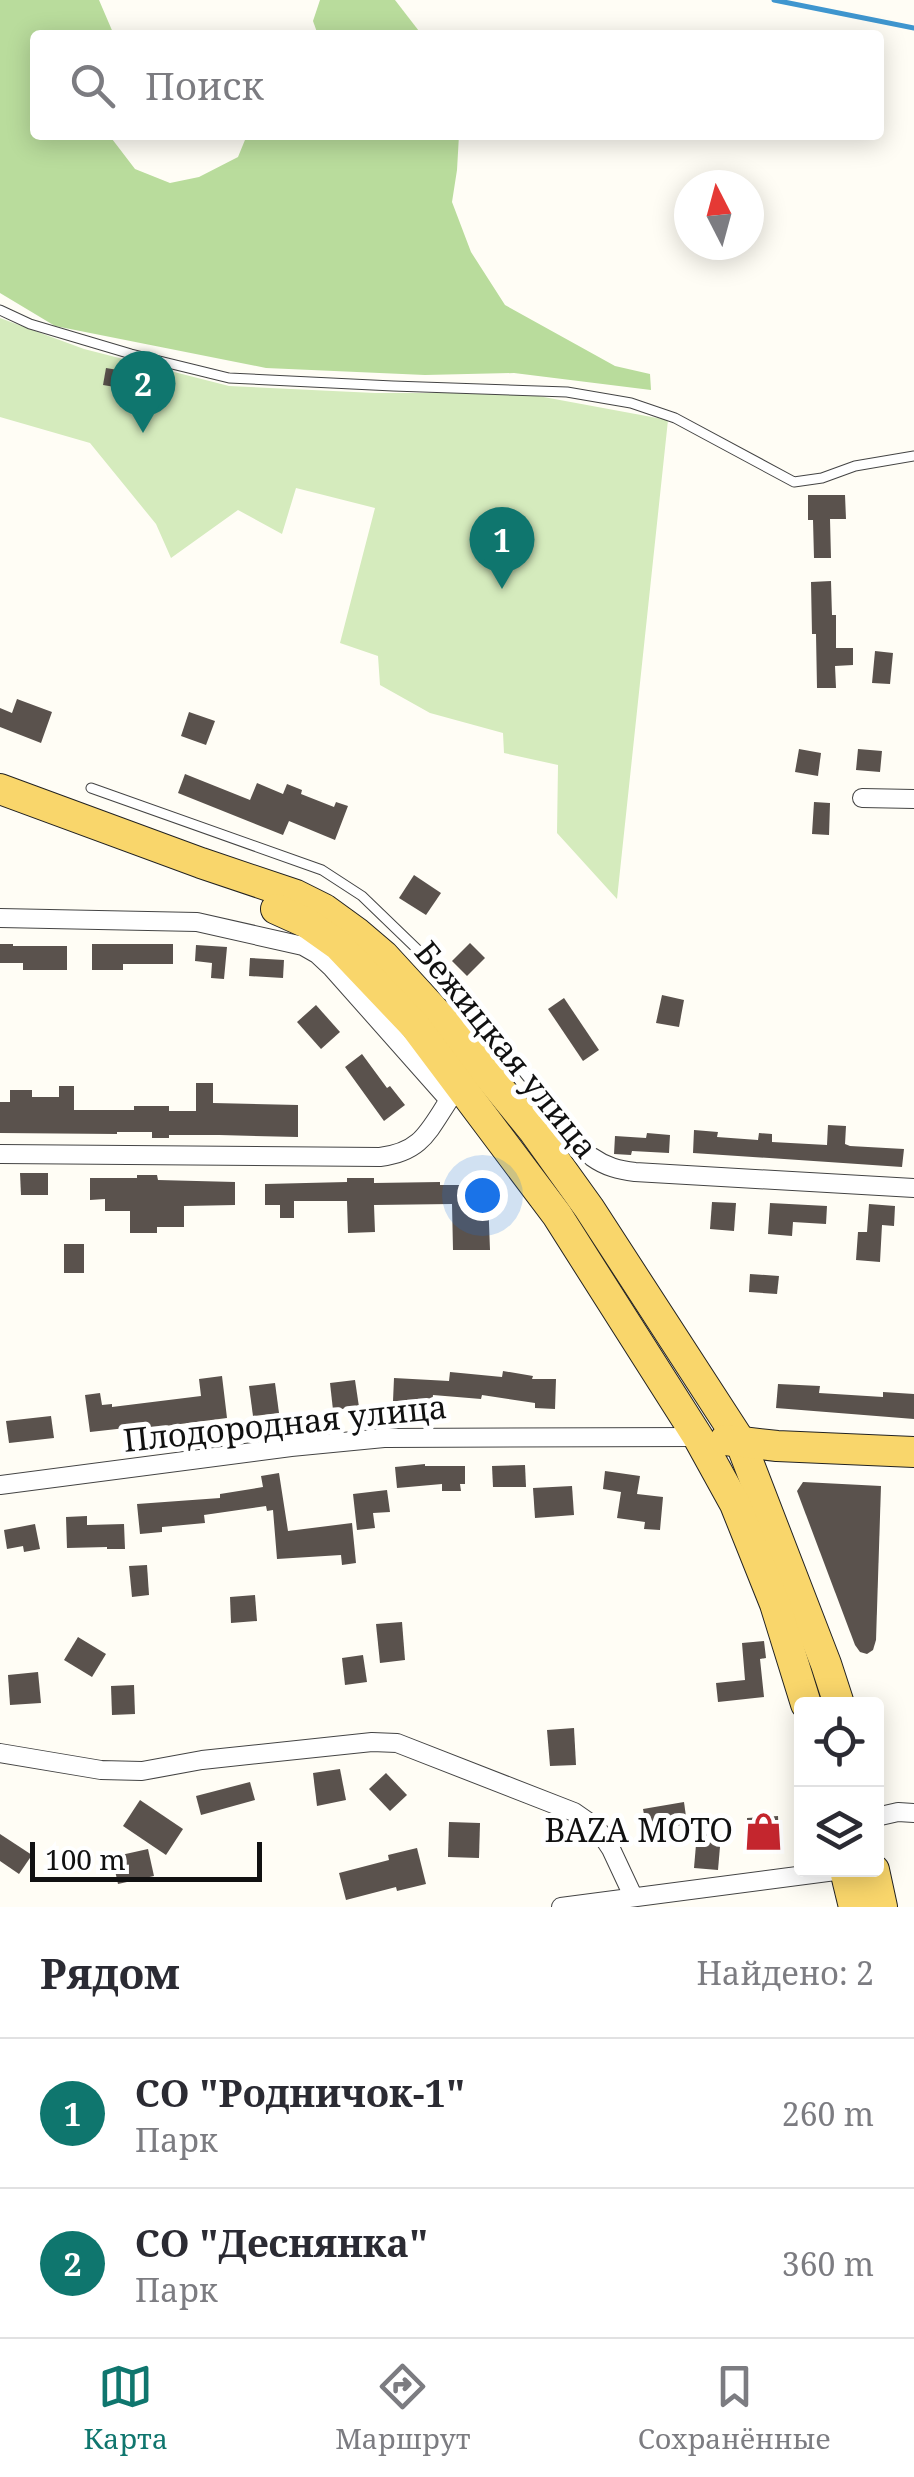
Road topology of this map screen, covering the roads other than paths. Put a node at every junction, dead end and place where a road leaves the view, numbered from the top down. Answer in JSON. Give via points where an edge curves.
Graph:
{"nodes":[{"id":1,"x":0,"y":310,"type":"edge"},
{"id":2,"x":914,"y":456,"type":"edge"},
{"id":3,"x":91,"y":788,"type":"dead end"},
{"id":4,"x":0,"y":790,"type":"edge"},
{"id":5,"x":862,"y":798,"type":"dead end"},
{"id":6,"x":914,"y":799,"type":"edge"},
{"id":7,"x":0,"y":809,"type":"edge"},
{"id":8,"x":302,"y":879,"type":"junction"},
{"id":9,"x":0,"y":918,"type":"edge"},
{"id":10,"x":0,"y":1154,"type":"edge"},
{"id":11,"x":592,"y":1158,"type":"joint"},
{"id":12,"x":914,"y":1188,"type":"edge"},
{"id":13,"x":698,"y":1437,"type":"junction"},
{"id":14,"x":740,"y":1441,"type":"junction"},
{"id":15,"x":914,"y":1452,"type":"edge"},
{"id":16,"x":0,"y":1485,"type":"edge"},
{"id":17,"x":804,"y":1697,"type":"edge"},
{"id":18,"x":837,"y":1697,"type":"edge"},
{"id":19,"x":0,"y":1754,"type":"edge"},
{"id":20,"x":914,"y":1813,"type":"edge"},
{"id":21,"x":884,"y":1815,"type":"edge"},
{"id":22,"x":794,"y":1876,"type":"edge"},
{"id":23,"x":846,"y":1877,"type":"edge"},
{"id":24,"x":876,"y":1877,"type":"edge"},
{"id":25,"x":633,"y":1896,"type":"junction"},
{"id":26,"x":562,"y":1907,"type":"edge"},
{"id":27,"x":854,"y":1907,"type":"edge"},
{"id":28,"x":882,"y":1907,"type":"edge"}],
"edges":[{"from":1,"to":2,"type":"lane","via":[[229,378],[567,392],[631,402],[675,418],[794,482]]},
{"from":3,"to":8,"type":"lane"},
{"from":4,"to":8,"type":"main road","name":"Бежицкая улица","via":[[201,863]]},
{"from":5,"to":6,"type":"street"},
{"from":7,"to":13,"type":"main road","name":"Бежицкая улица","via":[[278,910],[338,945],[415,1026],[529,1176]]},
{"from":8,"to":11,"type":"lane","via":[[332,875],[424,954]]},
{"from":8,"to":14,"type":"main road","name":"Бежицкая улица","via":[[324,909],[384,956],[533,1130]]},
{"from":9,"to":10,"type":"street","via":[[197,922],[303,946],[332,968],[449,1100],[412,1149],[380,1158]]},
{"from":11,"to":12,"type":"street","via":[[636,1172]]},
{"from":13,"to":14,"type":"main road"},
{"from":13,"to":16,"type":"street","name":"Плодородная улица","via":[[384,1438]]},
{"from":13,"to":17,"type":"main road","name":"Бежицкая улица","via":[[742,1521]]},
{"from":14,"to":15,"type":"main road"},
{"from":14,"to":18,"type":"main road","name":"Бежицкая улица"},
{"from":19,"to":25,"type":"street","via":[[142,1771],[397,1743],[574,1812],[597,1828]]},
{"from":20,"to":21,"type":"street"},
{"from":22,"to":25,"type":"street"},
{"from":23,"to":27,"type":"main road"},
{"from":24,"to":28,"type":"main road"},
{"from":25,"to":26,"type":"street"}]}
